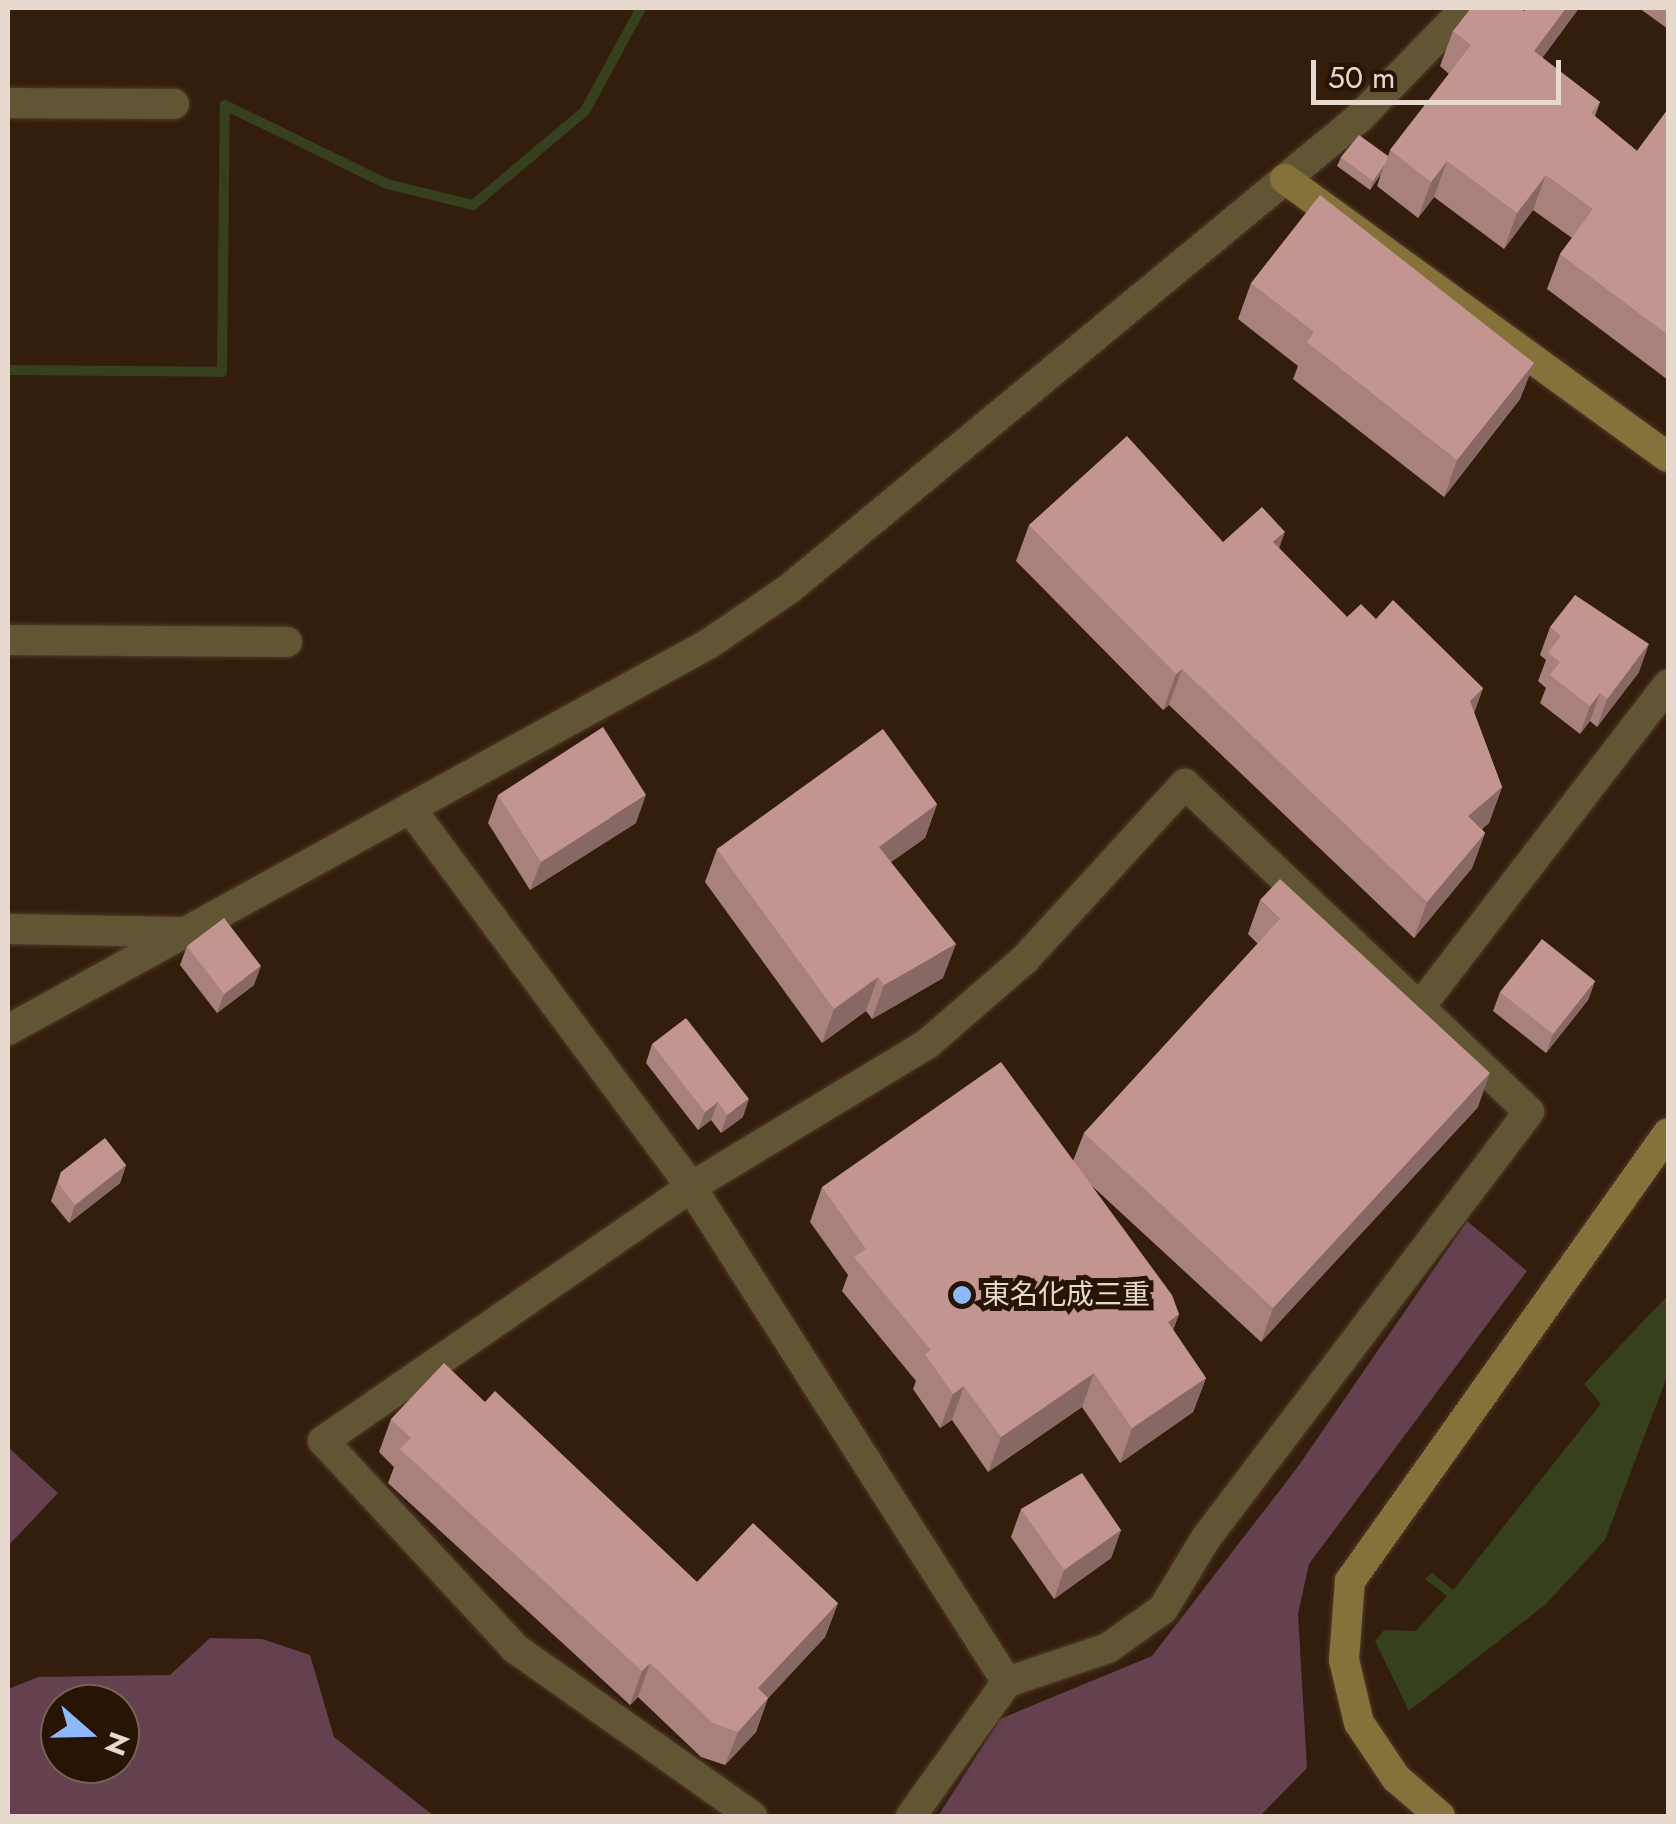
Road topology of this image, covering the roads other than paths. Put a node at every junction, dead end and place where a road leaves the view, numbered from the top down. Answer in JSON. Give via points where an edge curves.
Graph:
{"nodes":[{"id":1,"x":1466,"y":8,"type":"edge"},
{"id":2,"x":8,"y":103,"type":"edge"},
{"id":3,"x":174,"y":104,"type":"dead end"},
{"id":4,"x":1285,"y":180,"type":"junction"},
{"id":5,"x":1668,"y":457,"type":"edge"},
{"id":6,"x":8,"y":640,"type":"edge"},
{"id":7,"x":287,"y":642,"type":"dead end"},
{"id":8,"x":1668,"y":685,"type":"edge"},
{"id":9,"x":410,"y":808,"type":"junction"},
{"id":10,"x":8,"y":929,"type":"edge"},
{"id":11,"x":177,"y":932,"type":"junction"},
{"id":12,"x":1420,"y":1008,"type":"junction"},
{"id":13,"x":8,"y":1030,"type":"edge"},
{"id":14,"x":1668,"y":1133,"type":"edge"},
{"id":15,"x":691,"y":1187,"type":"junction"},
{"id":16,"x":1007,"y":1682,"type":"junction"},
{"id":17,"x":752,"y":1816,"type":"edge"},
{"id":18,"x":911,"y":1816,"type":"edge"},
{"id":19,"x":1440,"y":1816,"type":"edge"}],
"edges":[{"from":1,"to":4,"type":"street"},
{"from":2,"to":3,"type":"street"},
{"from":4,"to":5,"type":"street"},
{"from":4,"to":9,"type":"street","via":[[790,589]]},
{"from":6,"to":7,"type":"street"},
{"from":8,"to":12,"type":"street"},
{"from":9,"to":11,"type":"street"},
{"from":9,"to":15,"type":"street"},
{"from":10,"to":11,"type":"street"},
{"from":11,"to":13,"type":"street"},
{"from":12,"to":15,"type":"street","via":[[1185,784],[986,998],[872,1082]]},
{"from":12,"to":16,"type":"street","via":[[1529,1112],[1206,1538],[1163,1609],[1108,1648]]},
{"from":14,"to":19,"type":"street","via":[[1350,1581],[1344,1660],[1359,1723],[1396,1778]]},
{"from":15,"to":16,"type":"street"},
{"from":15,"to":17,"type":"street","via":[[323,1441],[515,1648]]},
{"from":16,"to":18,"type":"street"}]}
